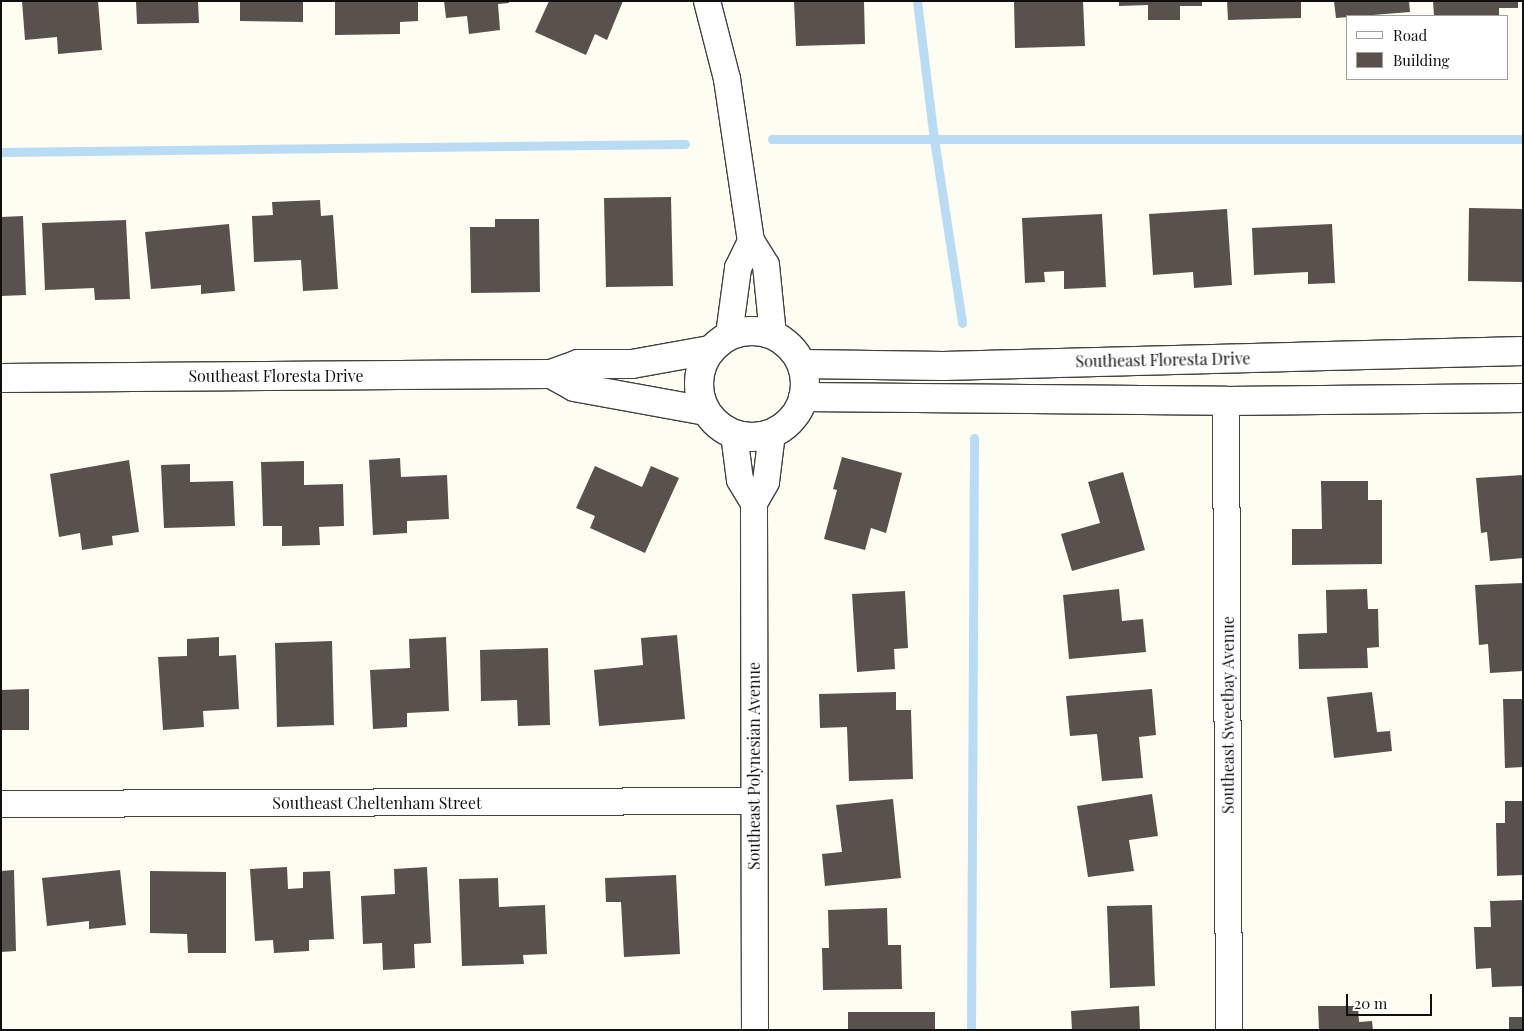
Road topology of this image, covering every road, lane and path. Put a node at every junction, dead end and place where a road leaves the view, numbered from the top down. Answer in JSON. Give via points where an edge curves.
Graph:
{"nodes":[{"id":1,"x":707,"y":1,"type":"edge"},
{"id":2,"x":751,"y":241,"type":"junction"},
{"id":3,"x":773,"y":335,"type":"junction"},
{"id":4,"x":719,"y":343,"type":"junction"},
{"id":5,"x":1523,"y":351,"type":"edge"},
{"id":6,"x":803,"y":364,"type":"junction"},
{"id":7,"x":551,"y":374,"type":"junction"},
{"id":8,"x":1,"y":378,"type":"edge"},
{"id":9,"x":803,"y":398,"type":"junction"},
{"id":10,"x":1523,"y":398,"type":"edge"},
{"id":11,"x":1226,"y":401,"type":"junction"},
{"id":12,"x":706,"y":411,"type":"junction"},
{"id":13,"x":772,"y":433,"type":"junction"},
{"id":14,"x":734,"y":434,"type":"junction"},
{"id":15,"x":754,"y":503,"type":"junction"},
{"id":16,"x":753,"y":801,"type":"junction"},
{"id":17,"x":1,"y":804,"type":"edge"},
{"id":18,"x":755,"y":1030,"type":"edge"},
{"id":19,"x":1229,"y":1030,"type":"edge"}],
"edges":[{"from":1,"to":2,"type":"street","via":[[728,79]]},
{"from":2,"to":3,"type":"street","via":[[766,265]]},
{"from":2,"to":4,"type":"street","via":[[738,268]]},
{"from":3,"to":4,"type":"street","via":[[750,331]]},
{"from":3,"to":6,"type":"street","via":[[786,343]]},
{"from":4,"to":7,"type":"street","name":"Southeast Floresta Drive","via":[[632,364],[578,364]]},
{"from":4,"to":12,"type":"street","via":[[702,364],[698,380]]},
{"from":5,"to":6,"type":"street","name":"Southeast Floresta Drive","via":[[943,366]]},
{"from":6,"to":9,"type":"street"},
{"from":7,"to":8,"type":"street","name":"Southeast Floresta Drive"},
{"from":7,"to":12,"type":"street","name":"Southeast Floresta Drive","via":[[574,387]]},
{"from":9,"to":11,"type":"street"},
{"from":9,"to":13,"type":"street","via":[[786,425]]},
{"from":10,"to":11,"type":"street"},
{"from":11,"to":19,"type":"street","name":"Southeast Sweetbay Avenue"},
{"from":12,"to":14,"type":"street","via":[[714,421]]},
{"from":13,"to":14,"type":"street","via":[[753,437]]},
{"from":13,"to":15,"type":"street","name":"Southeast Polynesian Avenue","via":[[766,482]]},
{"from":14,"to":15,"type":"street","via":[[740,480]]},
{"from":15,"to":16,"type":"street","name":"Southeast Polynesian Avenue"},
{"from":16,"to":17,"type":"street","name":"Southeast Cheltenham Street"},
{"from":16,"to":18,"type":"street","name":"Southeast Polynesian Avenue"}]}
